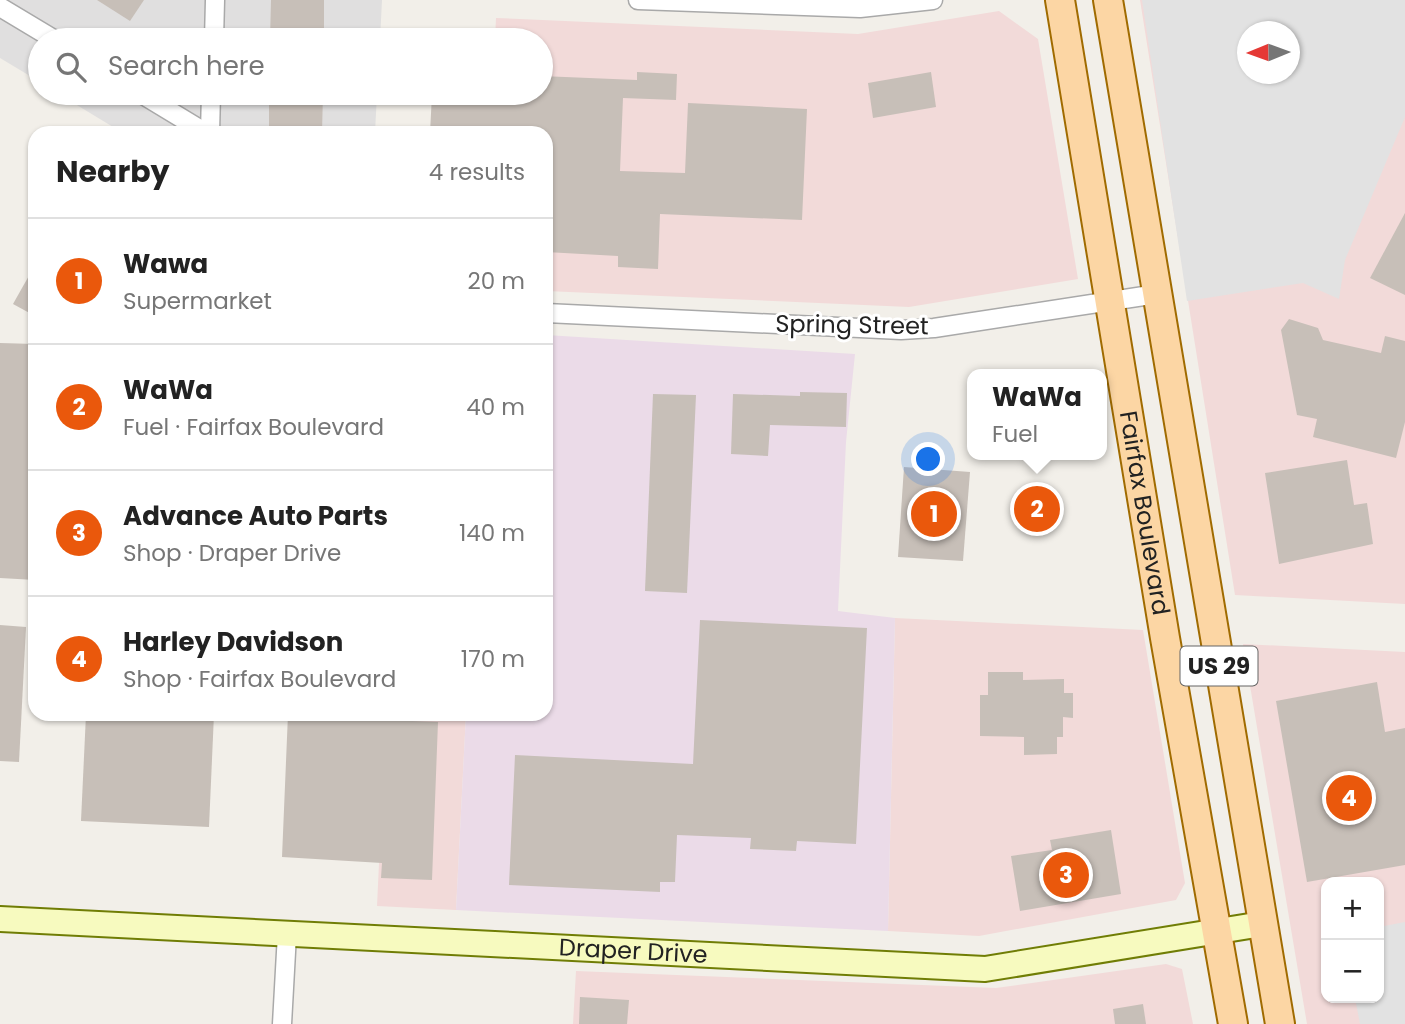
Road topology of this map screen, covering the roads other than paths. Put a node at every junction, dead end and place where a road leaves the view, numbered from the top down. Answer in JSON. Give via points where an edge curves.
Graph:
{"nodes":[{"id":1,"x":215,"y":0,"type":"edge"},
{"id":2,"x":638,"y":0,"type":"edge"},
{"id":3,"x":933,"y":0,"type":"edge"},
{"id":4,"x":1060,"y":0,"type":"edge"},
{"id":5,"x":1108,"y":0,"type":"edge"},
{"id":6,"x":0,"y":7,"type":"edge"},
{"id":7,"x":35,"y":28,"type":"edge"},
{"id":8,"x":214,"y":28,"type":"edge"},
{"id":9,"x":160,"y":105,"type":"edge"},
{"id":10,"x":210,"y":105,"type":"edge"},
{"id":11,"x":196,"y":126,"type":"edge"},
{"id":12,"x":209,"y":126,"type":"edge"},
{"id":13,"x":1157,"y":294,"type":"junction"},
{"id":14,"x":1109,"y":302,"type":"junction"},
{"id":15,"x":553,"y":313,"type":"edge"},
{"id":16,"x":0,"y":919,"type":"edge"},
{"id":17,"x":1262,"y":924,"type":"junction"},
{"id":18,"x":1218,"y":932,"type":"junction"},
{"id":19,"x":287,"y":933,"type":"junction"},
{"id":20,"x":282,"y":1024,"type":"edge"},
{"id":21,"x":1233,"y":1024,"type":"edge"},
{"id":22,"x":1280,"y":1024,"type":"edge"}],
"edges":[{"from":1,"to":8,"type":"street"},
{"from":2,"to":3,"type":"street","via":[[860,8]]},
{"from":4,"to":14,"type":"main road","name":"Fairfax Boulevard","number":"US 29"},
{"from":5,"to":13,"type":"main road","name":"Fairfax Boulevard","number":"US 29"},
{"from":6,"to":7,"type":"street"},
{"from":9,"to":11,"type":"street"},
{"from":10,"to":12,"type":"street"},
{"from":13,"to":14,"type":"street","name":"Spring Street"},
{"from":13,"to":17,"type":"main road","name":"Fairfax Boulevard","number":"US 29"},
{"from":14,"to":15,"type":"street","name":"Spring Street","via":[[901,330]]},
{"from":14,"to":18,"type":"main road","name":"Fairfax Boulevard","number":"US 29"},
{"from":16,"to":19,"type":"street","name":"Draper Drive"},
{"from":17,"to":18,"type":"street","name":"Draper Drive"},
{"from":17,"to":22,"type":"main road","name":"Fairfax Boulevard","number":"US 29"},
{"from":18,"to":19,"type":"street","name":"Draper Drive","via":[[985,969]]},
{"from":18,"to":21,"type":"main road","name":"Fairfax Boulevard","number":"US 29"},
{"from":19,"to":20,"type":"street"}]}
